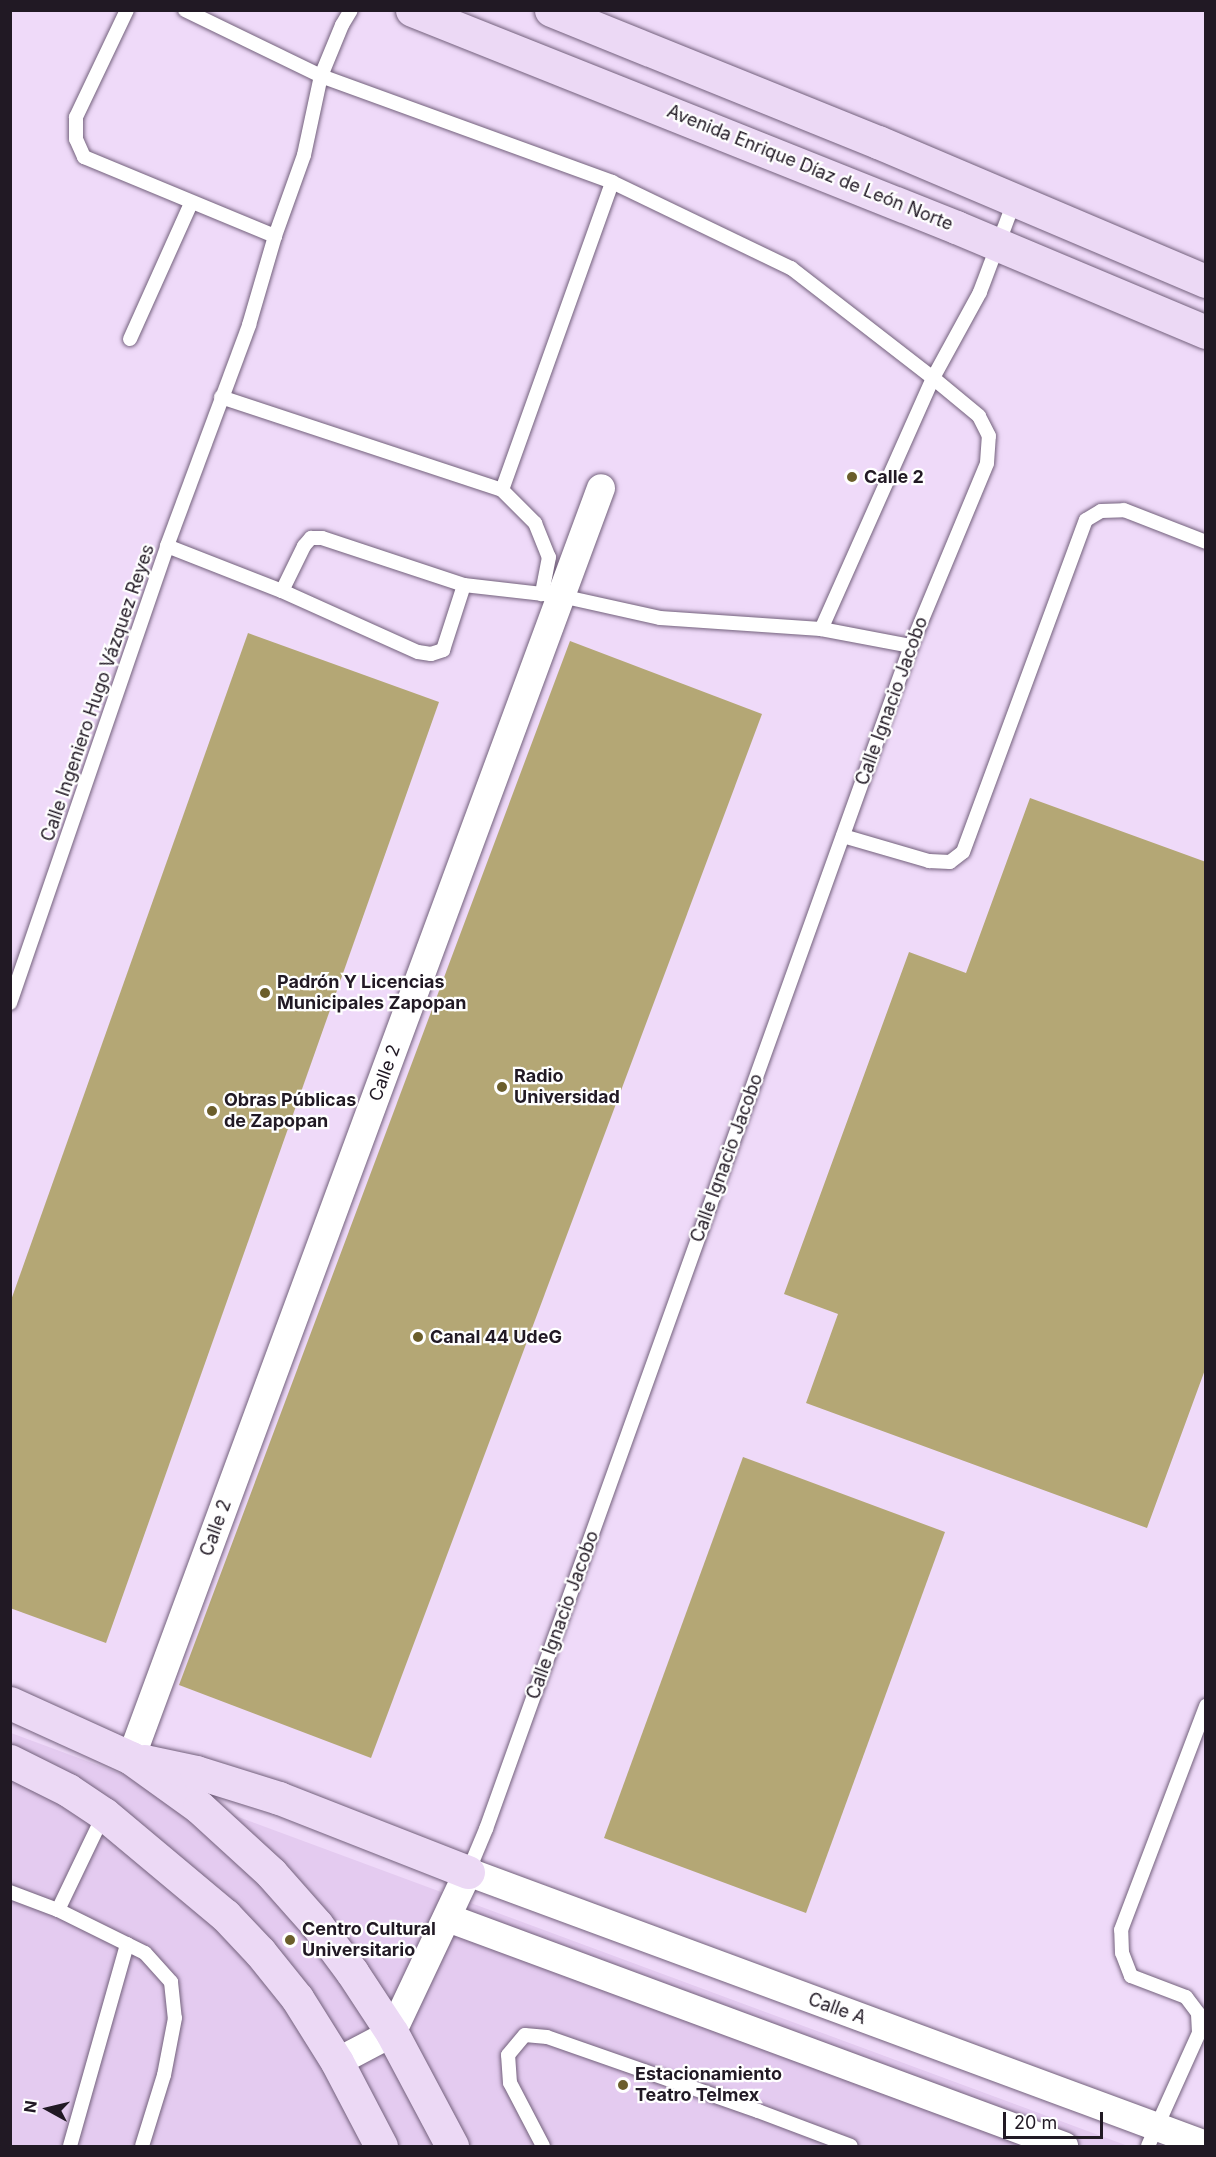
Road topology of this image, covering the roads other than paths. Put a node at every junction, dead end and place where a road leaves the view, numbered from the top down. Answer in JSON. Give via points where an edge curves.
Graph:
{"nodes":[{"id":1,"x":127,"y":10,"type":"edge"},
{"id":2,"x":184,"y":10,"type":"edge"},
{"id":3,"x":351,"y":10,"type":"edge"},
{"id":4,"x":412,"y":10,"type":"edge"},
{"id":5,"x":551,"y":10,"type":"edge"},
{"id":6,"x":321,"y":76,"type":"junction"},
{"id":7,"x":612,"y":182,"type":"junction"},
{"id":8,"x":1014,"y":202,"type":"junction"},
{"id":9,"x":191,"y":203,"type":"junction"},
{"id":10,"x":275,"y":236,"type":"junction"},
{"id":11,"x":997,"y":245,"type":"junction"},
{"id":12,"x":1206,"y":281,"type":"edge"},
{"id":13,"x":1206,"y":332,"type":"edge"},
{"id":14,"x":130,"y":339,"type":"dead end"},
{"id":15,"x":933,"y":378,"type":"junction"},
{"id":16,"x":221,"y":397,"type":"junction"},
{"id":17,"x":601,"y":488,"type":"dead end"},
{"id":18,"x":502,"y":490,"type":"junction"},
{"id":19,"x":1206,"y":542,"type":"edge"},
{"id":20,"x":167,"y":546,"type":"junction"},
{"id":21,"x":464,"y":585,"type":"junction"},
{"id":22,"x":282,"y":591,"type":"junction"},
{"id":23,"x":552,"y":595,"type":"junction"},
{"id":24,"x":821,"y":629,"type":"junction"},
{"id":25,"x":911,"y":646,"type":"junction"},
{"id":26,"x":843,"y":836,"type":"junction"},
{"id":27,"x":10,"y":1002,"type":"edge"},
{"id":28,"x":10,"y":1703,"type":"edge"},
{"id":29,"x":1206,"y":1706,"type":"edge"},
{"id":30,"x":131,"y":1758,"type":"junction"},
{"id":31,"x":10,"y":1761,"type":"edge"},
{"id":32,"x":104,"y":1814,"type":"junction"},
{"id":33,"x":468,"y":1872,"type":"junction"},
{"id":34,"x":10,"y":1892,"type":"edge"},
{"id":35,"x":58,"y":1910,"type":"junction"},
{"id":36,"x":448,"y":1918,"type":"junction"},
{"id":37,"x":127,"y":1944,"type":"junction"},
{"id":38,"x":392,"y":2033,"type":"junction"},
{"id":39,"x":337,"y":2062,"type":"junction"},
{"id":40,"x":1152,"y":2136,"type":"edge"},
{"id":41,"x":825,"y":2142,"type":"edge"},
{"id":42,"x":1206,"y":2145,"type":"edge"},
{"id":43,"x":70,"y":2146,"type":"edge"},
{"id":44,"x":142,"y":2146,"type":"edge"},
{"id":45,"x":381,"y":2146,"type":"edge"},
{"id":46,"x":452,"y":2146,"type":"edge"},
{"id":47,"x":543,"y":2146,"type":"edge"},
{"id":48,"x":851,"y":2146,"type":"edge"},
{"id":49,"x":1064,"y":2146,"type":"edge"}],
"edges":[{"from":1,"to":9,"type":"lane","via":[[76,117],[75,139],[84,157]]},
{"from":2,"to":6,"type":"lane","name":"Calle Ignacio Jacobo"},
{"from":3,"to":6,"type":"lane","name":"Calle Ingeniero Hugo Vázquez Reyes"},
{"from":4,"to":11,"type":"street","name":"Avenida Enrique Díaz de León Norte"},
{"from":5,"to":8,"type":"street","via":[[878,142]]},
{"from":6,"to":7,"type":"lane","name":"Calle Ignacio Jacobo"},
{"from":6,"to":10,"type":"lane","name":"Calle Ingeniero Hugo Vázquez Reyes","via":[[304,155]]},
{"from":7,"to":15,"type":"lane","name":"Calle Ignacio Jacobo","via":[[791,268]]},
{"from":7,"to":18,"type":"lane"},
{"from":8,"to":11,"type":"lane"},
{"from":8,"to":12,"type":"street"},
{"from":9,"to":10,"type":"lane"},
{"from":9,"to":14,"type":"lane"},
{"from":10,"to":16,"type":"lane","name":"Calle Ingeniero Hugo Vázquez Reyes","via":[[249,325]]},
{"from":11,"to":13,"type":"street","name":"Avenida Enrique Díaz de León Norte"},
{"from":11,"to":15,"type":"lane","via":[[980,292]]},
{"from":15,"to":24,"type":"lane"},
{"from":15,"to":25,"type":"lane","name":"Calle Ignacio Jacobo","via":[[980,416],[989,436],[987,463]]},
{"from":16,"to":18,"type":"lane"},
{"from":16,"to":20,"type":"lane","name":"Calle Ingeniero Hugo Vázquez Reyes"},
{"from":17,"to":23,"type":"street","name":"Calle 2"},
{"from":18,"to":23,"type":"lane","via":[[535,523],[549,557]]},
{"from":19,"to":26,"type":"lane","via":[[1124,510],[1101,511],[1086,520],[963,852],[950,862],[929,861]]},
{"from":20,"to":22,"type":"lane"},
{"from":20,"to":27,"type":"lane","name":"Calle Ingeniero Hugo Vázquez Reyes"},
{"from":21,"to":22,"type":"lane","via":[[322,538],[311,538]]},
{"from":21,"to":22,"type":"lane","via":[[443,650],[431,654],[418,652]]},
{"from":21,"to":23,"type":"lane"},
{"from":23,"to":24,"type":"lane","via":[[660,618]]},
{"from":23,"to":30,"type":"street","name":"Calle 2"},
{"from":24,"to":25,"type":"lane"},
{"from":25,"to":26,"type":"lane","name":"Calle Ignacio Jacobo"},
{"from":26,"to":33,"type":"lane","name":"Calle Ignacio Jacobo"},
{"from":28,"to":30,"type":"street"},
{"from":29,"to":40,"type":"lane","via":[[1122,1930],[1122,1953],[1131,1976],[1186,1997],[1198,2013],[1198,2033]]},
{"from":30,"to":33,"type":"street","via":[[196,1772],[279,1798]]},
{"from":30,"to":38,"type":"street","via":[[199,1807],[271,1873],[317,1925]]},
{"from":31,"to":32,"type":"street"},
{"from":32,"to":35,"type":"lane"},
{"from":32,"to":39,"type":"street","via":[[225,1915],[260,1952],[297,1998]]},
{"from":33,"to":36,"type":"street","name":"Calle Ignacio Jacobo"},
{"from":33,"to":40,"type":"street","name":"Calle A"},
{"from":34,"to":35,"type":"lane"},
{"from":35,"to":37,"type":"lane"},
{"from":36,"to":38,"type":"street","name":"Calle Ignacio Jacobo"},
{"from":36,"to":49,"type":"street"},
{"from":37,"to":43,"type":"lane"},
{"from":37,"to":44,"type":"lane","via":[[145,1953],[171,1982],[175,2018],[164,2074]]},
{"from":38,"to":39,"type":"street"},
{"from":38,"to":46,"type":"street"},
{"from":39,"to":45,"type":"street"},
{"from":40,"to":42,"type":"street","name":"Calle A"},
{"from":41,"to":47,"type":"lane","via":[[547,2037],[525,2036],[508,2055],[510,2083]]},
{"from":41,"to":48,"type":"lane"}]}
